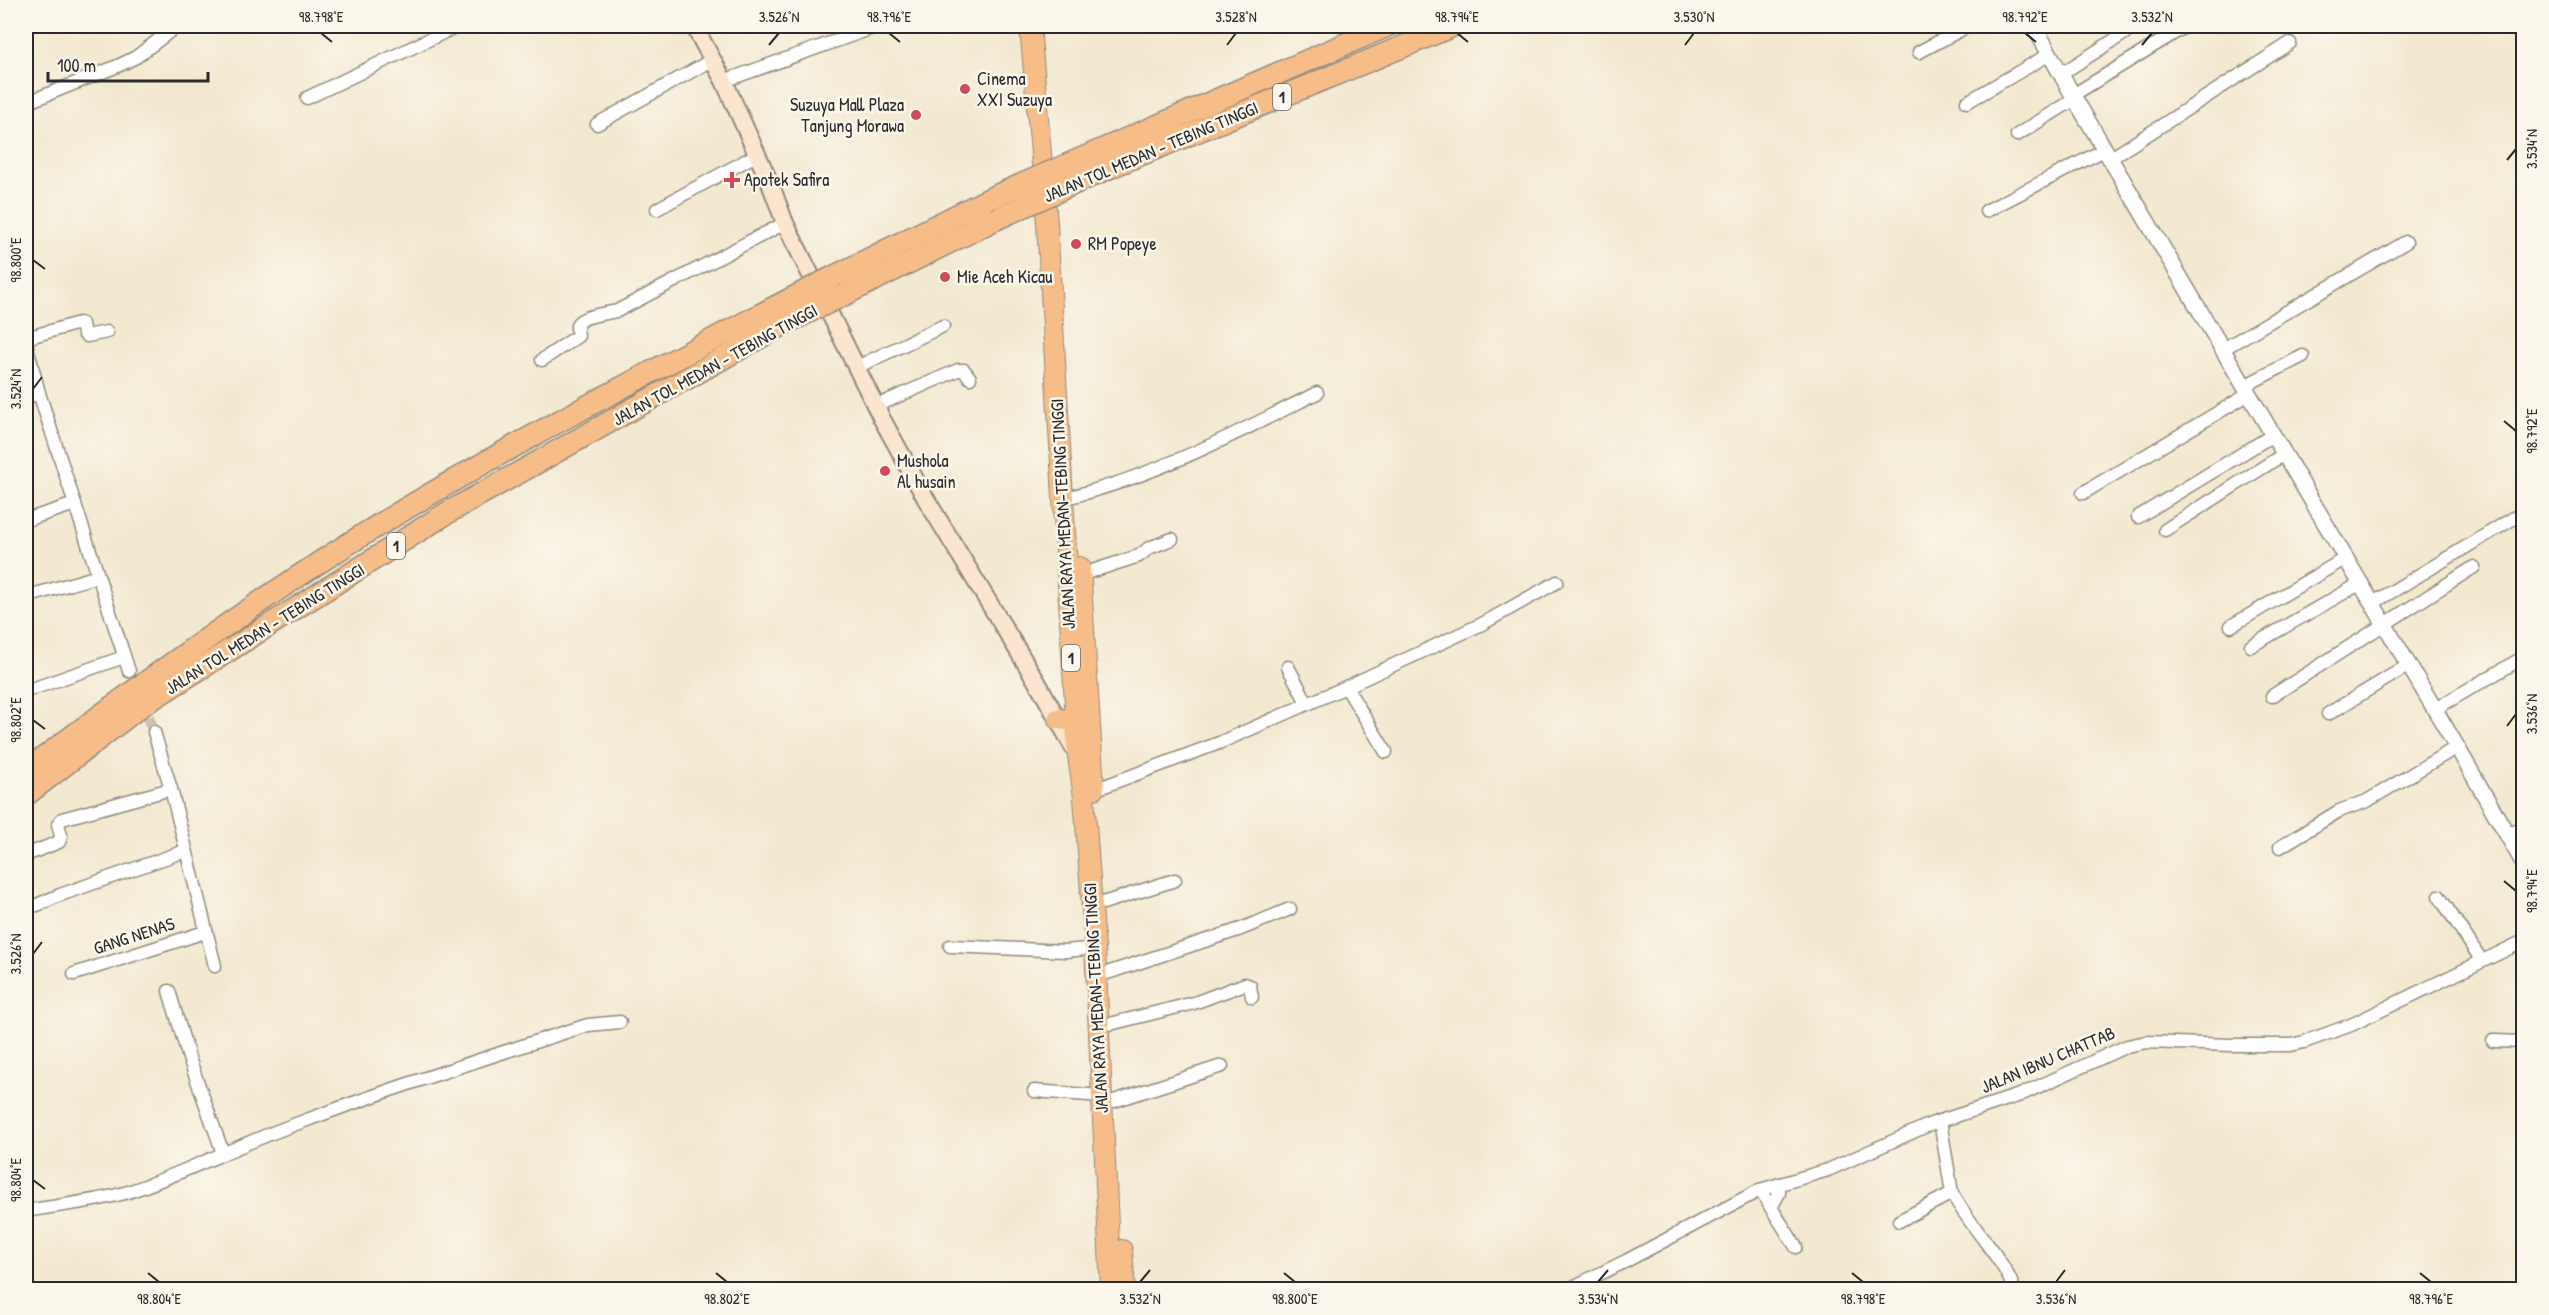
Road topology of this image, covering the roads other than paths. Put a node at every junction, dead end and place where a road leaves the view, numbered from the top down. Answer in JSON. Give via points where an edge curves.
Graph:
{"nodes":[{"id":1,"x":177,"y":26,"type":"edge"},
{"id":2,"x":457,"y":26,"type":"edge"},
{"id":3,"x":694,"y":26,"type":"edge"},
{"id":4,"x":878,"y":26,"type":"edge"},
{"id":5,"x":1030,"y":26,"type":"edge"},
{"id":6,"x":1042,"y":26,"type":"edge"},
{"id":7,"x":1387,"y":26,"type":"edge"},
{"id":8,"x":1454,"y":26,"type":"edge"},
{"id":9,"x":1968,"y":26,"type":"edge"},
{"id":10,"x":2034,"y":26,"type":"edge"},
{"id":11,"x":2136,"y":26,"type":"edge"},
{"id":12,"x":2186,"y":26,"type":"edge"},
{"id":13,"x":2290,"y":43,"type":"dead end"},
{"id":14,"x":1919,"y":52,"type":"dead end"},
{"id":15,"x":2050,"y":54,"type":"junction"},
{"id":16,"x":712,"y":60,"type":"junction"},
{"id":17,"x":2061,"y":74,"type":"junction"},
{"id":18,"x":724,"y":81,"type":"junction"},
{"id":19,"x":2074,"y":97,"type":"junction"},
{"id":20,"x":308,"y":98,"type":"dead end"},
{"id":21,"x":1967,"y":102,"type":"dead end"},
{"id":22,"x":26,"y":103,"type":"edge"},
{"id":23,"x":597,"y":124,"type":"dead end"},
{"id":24,"x":2017,"y":135,"type":"dead end"},
{"id":25,"x":2109,"y":154,"type":"junction"},
{"id":26,"x":756,"y":155,"type":"junction"},
{"id":27,"x":1110,"y":157,"type":"junction"},
{"id":28,"x":657,"y":210,"type":"dead end"},
{"id":29,"x":1986,"y":211,"type":"dead end"},
{"id":30,"x":785,"y":223,"type":"junction"},
{"id":31,"x":2406,"y":242,"type":"dead end"},
{"id":32,"x":778,"y":316,"type":"junction"},
{"id":33,"x":944,"y":326,"type":"dead end"},
{"id":34,"x":106,"y":332,"type":"dead end"},
{"id":35,"x":26,"y":338,"type":"edge"},
{"id":36,"x":26,"y":343,"type":"edge"},
{"id":37,"x":2223,"y":349,"type":"junction"},
{"id":38,"x":2303,"y":356,"type":"dead end"},
{"id":39,"x":542,"y":360,"type":"dead end"},
{"id":40,"x":857,"y":367,"type":"junction"},
{"id":41,"x":970,"y":378,"type":"dead end"},
{"id":42,"x":2247,"y":390,"type":"junction"},
{"id":43,"x":39,"y":393,"type":"junction"},
{"id":44,"x":1317,"y":393,"type":"dead end"},
{"id":45,"x":26,"y":397,"type":"edge"},
{"id":46,"x":876,"y":406,"type":"junction"},
{"id":47,"x":2273,"y":435,"type":"junction"},
{"id":48,"x":2284,"y":454,"type":"junction"},
{"id":49,"x":2084,"y":493,"type":"dead end"},
{"id":50,"x":1074,"y":496,"type":"junction"},
{"id":51,"x":75,"y":504,"type":"junction"},
{"id":52,"x":2523,"y":512,"type":"edge"},
{"id":53,"x":2138,"y":517,"type":"dead end"},
{"id":54,"x":26,"y":520,"type":"edge"},
{"id":55,"x":2165,"y":530,"type":"dead end"},
{"id":56,"x":1172,"y":539,"type":"dead end"},
{"id":57,"x":2346,"y":558,"type":"junction"},
{"id":58,"x":2474,"y":567,"type":"dead end"},
{"id":59,"x":1080,"y":575,"type":"junction"},
{"id":60,"x":98,"y":576,"type":"junction"},
{"id":61,"x":1557,"y":582,"type":"dead end"},
{"id":62,"x":2361,"y":582,"type":"junction"},
{"id":63,"x":26,"y":597,"type":"edge"},
{"id":64,"x":2373,"y":603,"type":"junction"},
{"id":65,"x":2384,"y":624,"type":"junction"},
{"id":66,"x":2231,"y":626,"type":"dead end"},
{"id":67,"x":2251,"y":646,"type":"dead end"},
{"id":68,"x":124,"y":657,"type":"junction"},
{"id":69,"x":2523,"y":657,"type":"edge"},
{"id":70,"x":2409,"y":665,"type":"junction"},
{"id":71,"x":1288,"y":667,"type":"dead end"},
{"id":72,"x":129,"y":671,"type":"dead end"},
{"id":73,"x":1346,"y":687,"type":"junction"},
{"id":74,"x":26,"y":691,"type":"edge"},
{"id":75,"x":2272,"y":696,"type":"dead end"},
{"id":76,"x":1307,"y":703,"type":"junction"},
{"id":77,"x":2435,"y":709,"type":"junction"},
{"id":78,"x":2328,"y":714,"type":"dead end"},
{"id":79,"x":1067,"y":717,"type":"junction"},
{"id":80,"x":154,"y":732,"type":"tunnel mouth"},
{"id":81,"x":2457,"y":747,"type":"junction"},
{"id":82,"x":1386,"y":752,"type":"dead end"},
{"id":83,"x":1085,"y":756,"type":"junction"},
{"id":84,"x":26,"y":771,"type":"edge"},
{"id":85,"x":171,"y":789,"type":"junction"},
{"id":86,"x":1095,"y":790,"type":"junction"},
{"id":87,"x":26,"y":795,"type":"edge"},
{"id":88,"x":2523,"y":826,"type":"edge"},
{"id":89,"x":2508,"y":834,"type":"junction"},
{"id":90,"x":2280,"y":847,"type":"dead end"},
{"id":91,"x":185,"y":851,"type":"junction"},
{"id":92,"x":26,"y":855,"type":"edge"},
{"id":93,"x":2523,"y":864,"type":"edge"},
{"id":94,"x":1174,"y":880,"type":"dead end"},
{"id":95,"x":2439,"y":896,"type":"dead end"},
{"id":96,"x":1103,"y":903,"type":"junction"},
{"id":97,"x":31,"y":906,"type":"edge"},
{"id":98,"x":1290,"y":909,"type":"dead end"},
{"id":99,"x":205,"y":932,"type":"junction"},
{"id":100,"x":2523,"y":941,"type":"edge"},
{"id":101,"x":950,"y":946,"type":"dead end"},
{"id":102,"x":1095,"y":948,"type":"junction"},
{"id":103,"x":2482,"y":961,"type":"junction"},
{"id":104,"x":215,"y":966,"type":"dead end"},
{"id":105,"x":1107,"y":973,"type":"junction"},
{"id":106,"x":74,"y":974,"type":"dead end"},
{"id":107,"x":169,"y":991,"type":"dead end"},
{"id":108,"x":1252,"y":997,"type":"dead end"},
{"id":109,"x":620,"y":1022,"type":"dead end"},
{"id":110,"x":1110,"y":1024,"type":"junction"},
{"id":111,"x":2493,"y":1041,"type":"dead end"},
{"id":112,"x":2523,"y":1042,"type":"edge"},
{"id":113,"x":1222,"y":1066,"type":"dead end"},
{"id":114,"x":1034,"y":1091,"type":"dead end"},
{"id":115,"x":1108,"y":1099,"type":"junction"},
{"id":116,"x":1940,"y":1120,"type":"junction"},
{"id":117,"x":223,"y":1153,"type":"junction"},
{"id":118,"x":1779,"y":1184,"type":"junction"},
{"id":119,"x":1760,"y":1190,"type":"junction"},
{"id":120,"x":1952,"y":1192,"type":"junction"},
{"id":121,"x":1771,"y":1208,"type":"junction"},
{"id":122,"x":26,"y":1211,"type":"edge"},
{"id":123,"x":1899,"y":1221,"type":"dead end"},
{"id":124,"x":1796,"y":1247,"type":"dead end"},
{"id":125,"x":1111,"y":1290,"type":"edge"},
{"id":126,"x":1125,"y":1290,"type":"edge"},
{"id":127,"x":1568,"y":1290,"type":"edge"},
{"id":128,"x":2014,"y":1290,"type":"edge"}],
"edges":[{"from":1,"to":22,"type":"street","via":[[136,57]]},
{"from":2,"to":20,"type":"street"},
{"from":3,"to":16,"type":"main road"},
{"from":4,"to":18,"type":"street"},
{"from":5,"to":79,"type":"highway","name":"JALAN RAYA MEDAN-TEBING TINGGI","number":"1","via":[[1047,223]]},
{"from":6,"to":50,"type":"highway","name":"JALAN RAYA MEDAN-TEBING TINGGI","number":"1"},
{"from":7,"to":27,"type":"highway","name":"JALAN TOL MEDAN - TEBING TINGGI","number":"1"},
{"from":8,"to":27,"type":"highway","name":"JALAN TOL MEDAN - TEBING TINGGI","number":"1"},
{"from":9,"to":14,"type":"street"},
{"from":10,"to":15,"type":"street"},
{"from":11,"to":17,"type":"street"},
{"from":12,"to":19,"type":"street"},
{"from":13,"to":25,"type":"street"},
{"from":15,"to":17,"type":"street"},
{"from":15,"to":21,"type":"street"},
{"from":16,"to":18,"type":"main road"},
{"from":16,"to":23,"type":"street"},
{"from":17,"to":19,"type":"street"},
{"from":18,"to":26,"type":"main road"},
{"from":19,"to":24,"type":"street"},
{"from":19,"to":25,"type":"street"},
{"from":25,"to":29,"type":"street"},
{"from":25,"to":37,"type":"street"},
{"from":26,"to":28,"type":"street"},
{"from":26,"to":30,"type":"main road"},
{"from":27,"to":32,"type":"highway","name":"JALAN TOL MEDAN - TEBING TINGGI","number":"1","bridge":true,"via":[[846,294]]},
{"from":27,"to":32,"type":"highway","number":"1","bridge":true,"via":[[993,197],[832,277]]},
{"from":30,"to":39,"type":"street","via":[[618,311],[579,322],[578,336]]},
{"from":30,"to":40,"type":"main road"},
{"from":31,"to":37,"type":"street"},
{"from":32,"to":84,"type":"highway","number":"1","via":[[554,423],[344,547],[128,695]]},
{"from":32,"to":87,"type":"highway","name":"JALAN TOL MEDAN - TEBING TINGGI","number":"1","via":[[447,513],[141,706]]},
{"from":33,"to":40,"type":"street"},
{"from":34,"to":35,"type":"street","via":[[87,336],[79,323]]},
{"from":36,"to":43,"type":"street"},
{"from":37,"to":42,"type":"street"},
{"from":38,"to":42,"type":"street"},
{"from":40,"to":46,"type":"main road"},
{"from":41,"to":46,"type":"street","via":[[964,370],[958,370]]},
{"from":42,"to":47,"type":"street"},
{"from":42,"to":49,"type":"street"},
{"from":43,"to":45,"type":"street"},
{"from":43,"to":51,"type":"street"},
{"from":44,"to":50,"type":"street","via":[[1144,473]]},
{"from":46,"to":79,"type":"main road","via":[[926,499]]},
{"from":47,"to":48,"type":"street"},
{"from":47,"to":53,"type":"street"},
{"from":48,"to":55,"type":"street"},
{"from":48,"to":57,"type":"street"},
{"from":50,"to":59,"type":"highway","name":"JALAN RAYA MEDAN-TEBING TINGGI","number":"1"},
{"from":51,"to":54,"type":"street"},
{"from":51,"to":60,"type":"street"},
{"from":52,"to":64,"type":"street"},
{"from":56,"to":59,"type":"street","via":[[1139,556]]},
{"from":57,"to":62,"type":"street"},
{"from":57,"to":66,"type":"street"},
{"from":58,"to":65,"type":"street"},
{"from":59,"to":83,"type":"highway","name":"JALAN RAYA MEDAN-TEBING TINGGI","number":"1"},
{"from":60,"to":63,"type":"street"},
{"from":60,"to":68,"type":"street"},
{"from":61,"to":73,"type":"street","via":[[1482,624]]},
{"from":62,"to":64,"type":"street"},
{"from":62,"to":67,"type":"street"},
{"from":64,"to":65,"type":"street"},
{"from":65,"to":70,"type":"street"},
{"from":65,"to":75,"type":"street"},
{"from":68,"to":72,"type":"street"},
{"from":68,"to":74,"type":"street"},
{"from":69,"to":77,"type":"street"},
{"from":70,"to":77,"type":"street"},
{"from":70,"to":78,"type":"street"},
{"from":71,"to":76,"type":"street"},
{"from":73,"to":76,"type":"street"},
{"from":73,"to":82,"type":"street"},
{"from":76,"to":86,"type":"street","via":[[1219,743]]},
{"from":77,"to":81,"type":"street"},
{"from":79,"to":83,"type":"highway","name":"JALAN RAYA MEDAN-TEBING TINGGI","number":"1"},
{"from":80,"to":85,"type":"street"},
{"from":81,"to":89,"type":"street"},
{"from":81,"to":90,"type":"street"},
{"from":83,"to":86,"type":"highway","name":"JALAN RAYA MEDAN-TEBING TINGGI","number":"1"},
{"from":83,"to":102,"type":"highway","name":"JALAN RAYA MEDAN-TEBING TINGGI","number":"1","via":[[1084,797]]},
{"from":85,"to":91,"type":"street"},
{"from":85,"to":92,"type":"street","via":[[63,819],[58,825],[59,842]]},
{"from":86,"to":96,"type":"highway","name":"JALAN RAYA MEDAN-TEBING TINGGI","number":"1"},
{"from":88,"to":89,"type":"street"},
{"from":89,"to":93,"type":"street"},
{"from":91,"to":97,"type":"street"},
{"from":91,"to":99,"type":"street"},
{"from":94,"to":96,"type":"street"},
{"from":95,"to":103,"type":"street"},
{"from":96,"to":105,"type":"highway","name":"JALAN RAYA MEDAN-TEBING TINGGI","number":"1"},
{"from":98,"to":105,"type":"street"},
{"from":99,"to":104,"type":"street"},
{"from":99,"to":106,"type":"street","name":"GANG NENAS"},
{"from":100,"to":103,"type":"street","name":"JALAN IBNU CHATTAB"},
{"from":101,"to":102,"type":"street","via":[[1066,951]]},
{"from":102,"to":115,"type":"highway","name":"JALAN RAYA MEDAN-TEBING TINGGI","number":"1"},
{"from":103,"to":116,"type":"street","name":"JALAN IBNU CHATTAB","via":[[2320,1038],[2291,1045],[2138,1043],[2112,1051],[2020,1095]]},
{"from":105,"to":110,"type":"highway","name":"JALAN RAYA MEDAN-TEBING TINGGI","number":"1"},
{"from":107,"to":117,"type":"street"},
{"from":108,"to":110,"type":"street","via":[[1250,986],[1245,984],[1194,1003]]},
{"from":109,"to":117,"type":"street","via":[[588,1025],[513,1049],[297,1123]]},
{"from":110,"to":115,"type":"highway","name":"JALAN RAYA MEDAN-TEBING TINGGI","number":"1"},
{"from":111,"to":112,"type":"street"},
{"from":113,"to":115,"type":"street"},
{"from":114,"to":115,"type":"street"},
{"from":115,"to":125,"type":"highway","name":"JALAN RAYA MEDAN-TEBING TINGGI","number":"1"},
{"from":115,"to":126,"type":"highway","name":"JALAN RAYA MEDAN-TEBING TINGGI","number":"1"},
{"from":116,"to":118,"type":"street","name":"JALAN IBNU CHATTAB","via":[[1828,1170]]},
{"from":116,"to":120,"type":"street"},
{"from":117,"to":122,"type":"street","via":[[192,1168],[99,1200]]},
{"from":118,"to":119,"type":"street","name":"JALAN IBNU CHATTAB"},
{"from":118,"to":121,"type":"street"},
{"from":119,"to":121,"type":"street"},
{"from":119,"to":127,"type":"street","name":"JALAN IBNU CHATTAB"},
{"from":120,"to":123,"type":"street"},
{"from":120,"to":128,"type":"street","via":[[1960,1210],[2005,1270]]},
{"from":121,"to":124,"type":"street"}]}
